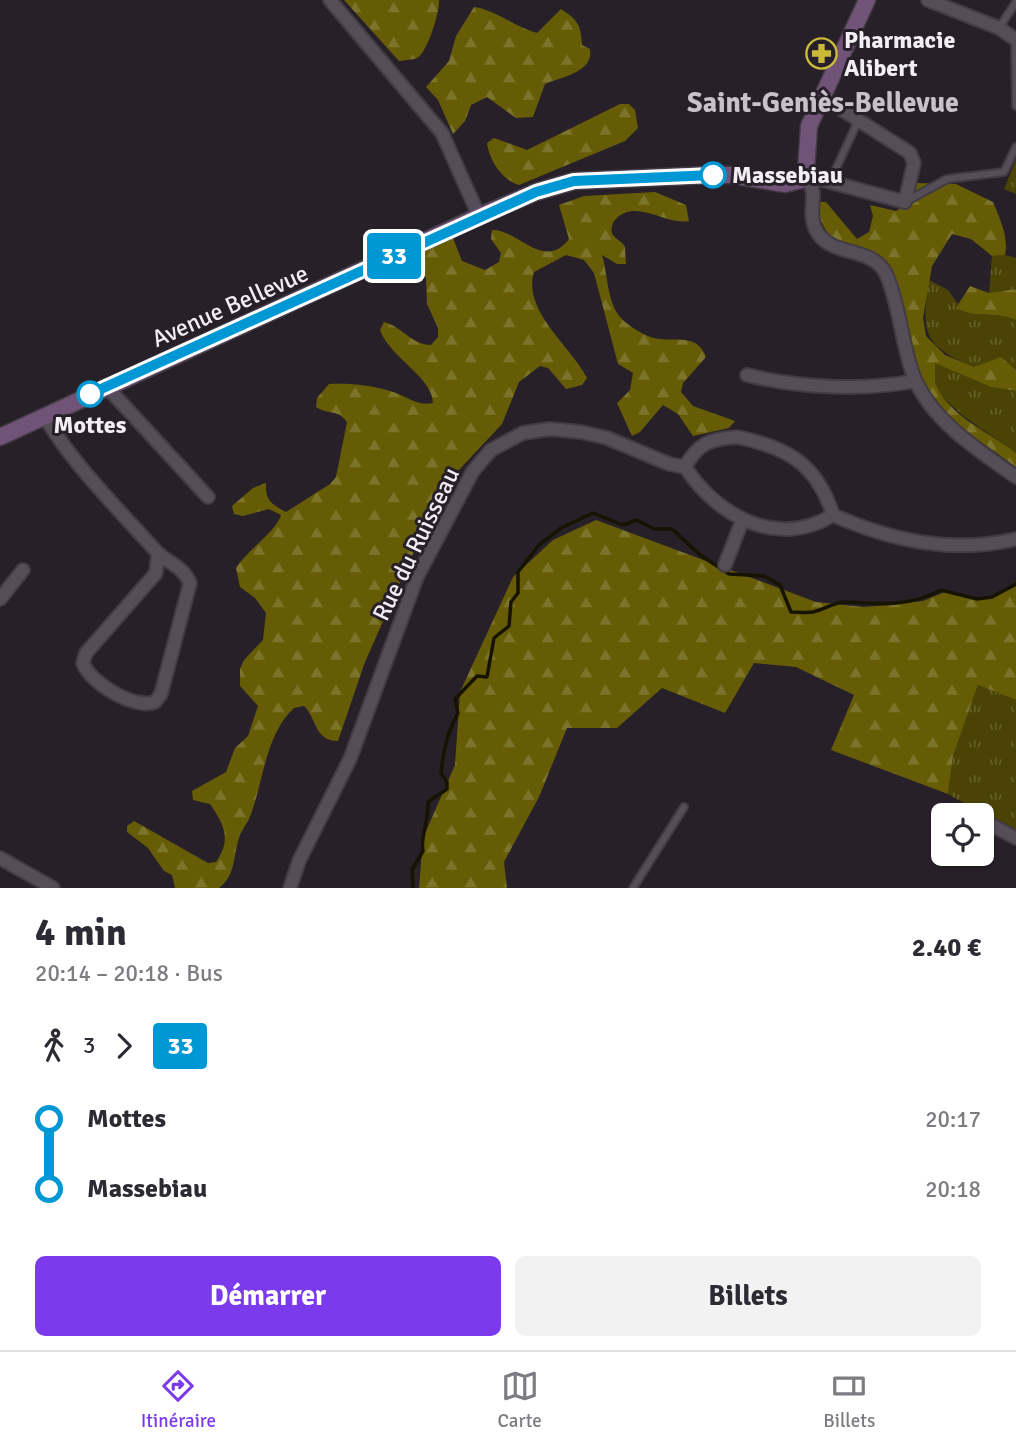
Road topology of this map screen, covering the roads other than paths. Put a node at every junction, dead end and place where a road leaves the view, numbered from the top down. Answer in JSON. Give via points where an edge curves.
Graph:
{"nodes":[{"id":1,"x":330,"y":0,"type":"edge"},
{"id":2,"x":867,"y":0,"type":"edge"},
{"id":3,"x":928,"y":0,"type":"edge"},
{"id":4,"x":1016,"y":2,"type":"edge"},
{"id":5,"x":999,"y":28,"type":"junction"},
{"id":6,"x":1015,"y":39,"type":"edge"},
{"id":7,"x":822,"y":97,"type":"junction"},
{"id":8,"x":1016,"y":106,"type":"edge"},
{"id":9,"x":859,"y":119,"type":"junction"},
{"id":10,"x":1016,"y":147,"type":"edge"},
{"id":11,"x":804,"y":175,"type":"junction"},
{"id":12,"x":830,"y":182,"type":"junction"},
{"id":13,"x":905,"y":202,"type":"junction"},
{"id":14,"x":479,"y":216,"type":"junction"},
{"id":15,"x":747,"y":375,"type":"dead end"},
{"id":16,"x":915,"y":380,"type":"junction"},
{"id":17,"x":106,"y":386,"type":"junction"},
{"id":18,"x":44,"y":415,"type":"junction"},
{"id":19,"x":0,"y":437,"type":"edge"},
{"id":20,"x":685,"y":467,"type":"junction"},
{"id":21,"x":1016,"y":477,"type":"edge"},
{"id":22,"x":208,"y":497,"type":"dead end"},
{"id":23,"x":833,"y":515,"type":"junction"},
{"id":24,"x":742,"y":521,"type":"junction"},
{"id":25,"x":1016,"y":539,"type":"edge"},
{"id":26,"x":158,"y":553,"type":"junction"},
{"id":27,"x":724,"y":565,"type":"dead end"},
{"id":28,"x":23,"y":570,"type":"dead end"},
{"id":29,"x":0,"y":599,"type":"edge"},
{"id":30,"x":684,"y":807,"type":"dead end"},
{"id":31,"x":994,"y":826,"type":"edge"},
{"id":32,"x":1016,"y":838,"type":"edge"},
{"id":33,"x":0,"y":858,"type":"edge"},
{"id":34,"x":53,"y":888,"type":"edge"},
{"id":35,"x":290,"y":888,"type":"edge"},
{"id":36,"x":632,"y":888,"type":"edge"}],
"edges":[{"from":1,"to":14,"type":"street","via":[[442,133]]},
{"from":2,"to":7,"type":"main road"},
{"from":3,"to":5,"type":"street"},
{"from":4,"to":5,"type":"lane"},
{"from":5,"to":6,"type":"street"},
{"from":6,"to":8,"type":"lane"},
{"from":7,"to":9,"type":"street"},
{"from":7,"to":11,"type":"main road","via":[[809,127]]},
{"from":9,"to":12,"type":"lane"},
{"from":9,"to":13,"type":"street","via":[[910,153],[914,163]]},
{"from":10,"to":13,"type":"lane","via":[[1004,172],[947,179]]},
{"from":11,"to":12,"type":"street"},
{"from":11,"to":14,"type":"main road","name":"Avenue Bellevue","via":[[785,184],[731,175],[574,181]]},
{"from":11,"to":16,"type":"street","via":[[813,192],[812,215],[819,236],[831,246],[872,258],[885,272]]},
{"from":12,"to":13,"type":"street"},
{"from":14,"to":17,"type":"main road","name":"Avenue Bellevue"},
{"from":15,"to":16,"type":"street","via":[[786,384],[893,385]]},
{"from":16,"to":21,"type":"street","via":[[927,401],[957,432]]},
{"from":17,"to":18,"type":"main road","name":"Avenue Bellevue"},
{"from":17,"to":22,"type":"street"},
{"from":18,"to":19,"type":"main road","name":"Avenue Bellevue"},
{"from":18,"to":26,"type":"street","via":[[60,441]]},
{"from":20,"to":23,"type":"street","via":[[701,444],[713,439],[737,437],[760,442],[783,451],[814,474],[825,489]]},
{"from":20,"to":24,"type":"street","via":[[709,498]]},
{"from":20,"to":35,"type":"street","name":"Rue du Ruisseau","via":[[607,438],[550,429],[523,433],[491,450],[473,471],[417,577],[351,759]]},
{"from":23,"to":24,"type":"street","via":[[815,526],[794,528]]},
{"from":23,"to":25,"type":"street","via":[[870,531],[939,546]]},
{"from":24,"to":27,"type":"street"},
{"from":26,"to":26,"type":"street","via":[[185,572],[190,592],[161,694],[155,702],[137,705],[93,679],[83,663],[86,653],[156,573]]},
{"from":28,"to":29,"type":"street"},
{"from":30,"to":36,"type":"lane"},
{"from":31,"to":32,"type":"street"},
{"from":33,"to":34,"type":"street"}]}
